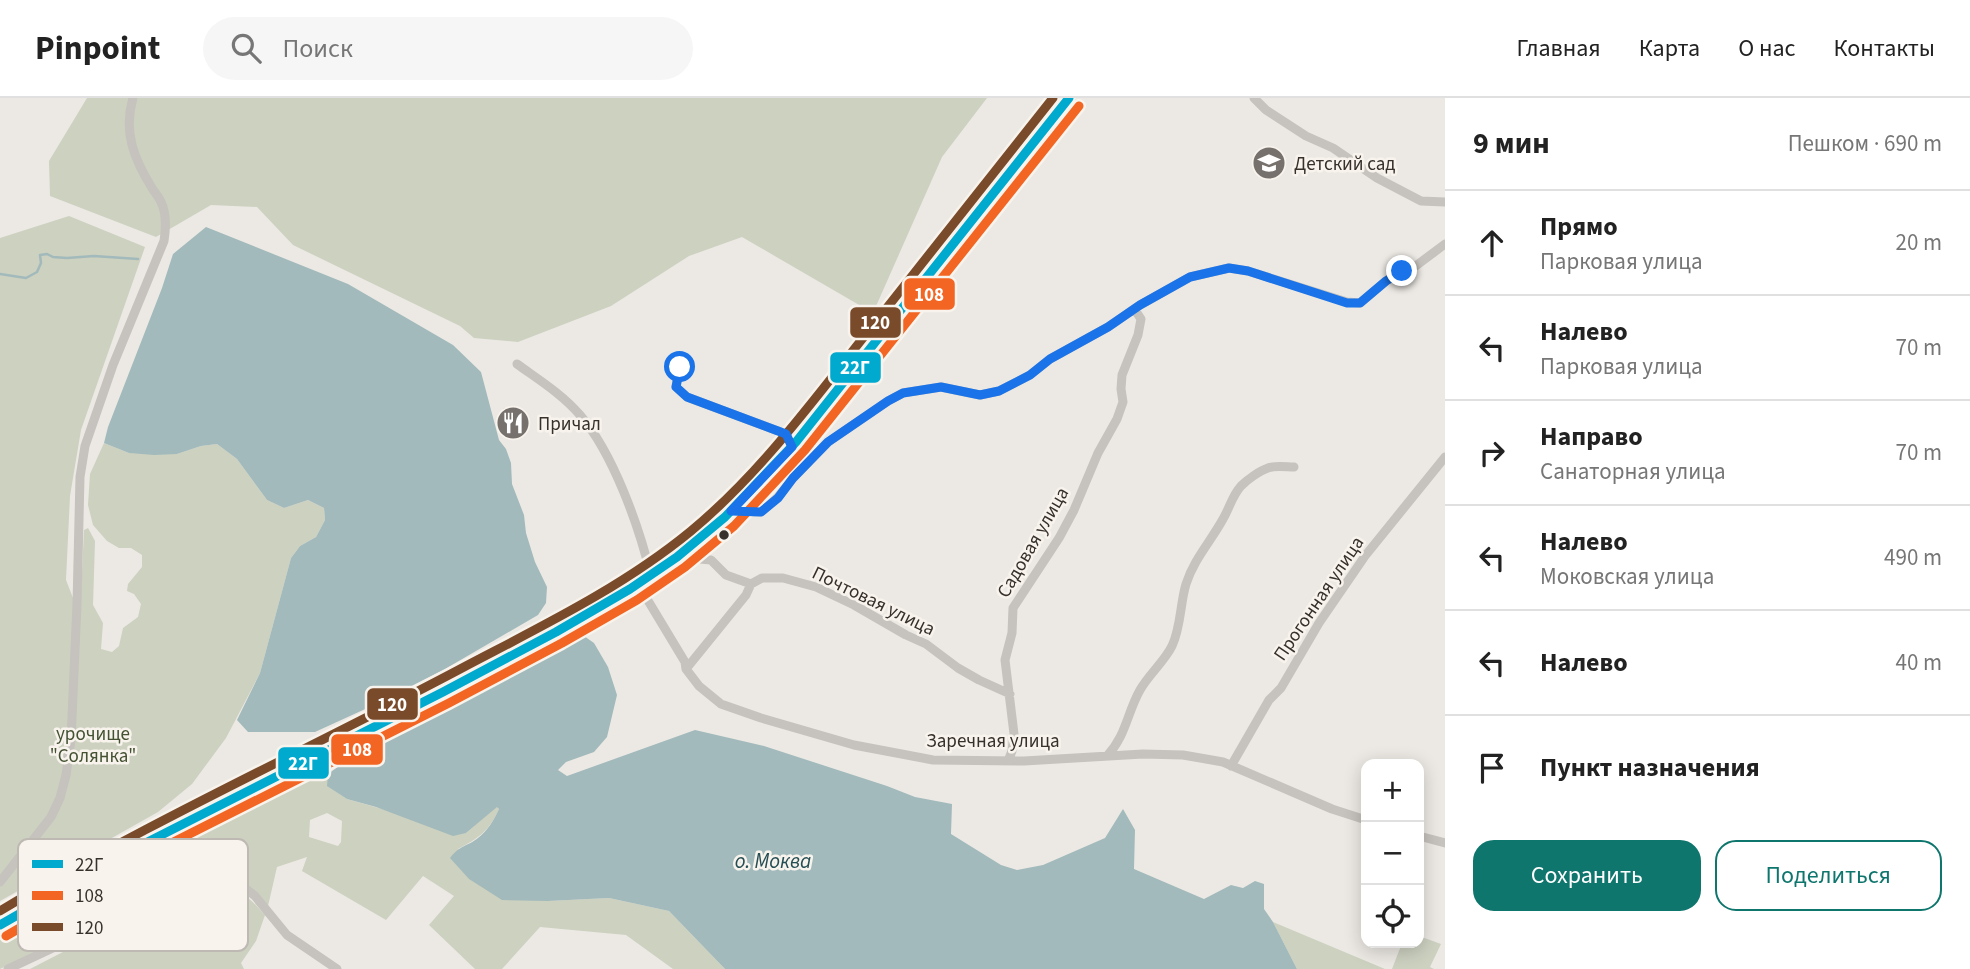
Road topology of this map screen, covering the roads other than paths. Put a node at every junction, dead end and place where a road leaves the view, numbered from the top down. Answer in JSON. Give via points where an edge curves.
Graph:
{"nodes":[{"id":1,"x":133,"y":98,"type":"edge"},
{"id":2,"x":1069,"y":98,"type":"edge"},
{"id":3,"x":1254,"y":98,"type":"edge"},
{"id":4,"x":1445,"y":202,"type":"edge"},
{"id":5,"x":1445,"y":244,"type":"edge"},
{"id":6,"x":1135,"y":310,"type":"junction"},
{"id":7,"x":517,"y":364,"type":"dead end"},
{"id":8,"x":680,"y":367,"type":"dead end"},
{"id":9,"x":792,"y":447,"type":"junction"},
{"id":10,"x":1445,"y":457,"type":"edge"},
{"id":11,"x":1294,"y":467,"type":"dead end"},
{"id":12,"x":731,"y":511,"type":"junction"},
{"id":13,"x":677,"y":557,"type":"junction"},
{"id":14,"x":645,"y":580,"type":"junction"},
{"id":15,"x":751,"y":584,"type":"junction"},
{"id":16,"x":686,"y":669,"type":"junction"},
{"id":17,"x":1010,"y":694,"type":"junction"},
{"id":18,"x":1107,"y":756,"type":"junction"},
{"id":19,"x":1008,"y":761,"type":"junction"},
{"id":20,"x":1231,"y":766,"type":"junction"},
{"id":21,"x":1361,"y":818,"type":"edge"},
{"id":22,"x":1424,"y":837,"type":"edge"},
{"id":23,"x":34,"y":839,"type":"edge"},
{"id":24,"x":152,"y":839,"type":"edge"},
{"id":25,"x":1445,"y":843,"type":"edge"},
{"id":26,"x":18,"y":859,"type":"edge"},
{"id":27,"x":0,"y":882,"type":"edge"},
{"id":28,"x":248,"y":891,"type":"edge"},
{"id":29,"x":18,"y":914,"type":"edge"},
{"id":30,"x":0,"y":925,"type":"edge"},
{"id":31,"x":46,"y":951,"type":"edge"},
{"id":32,"x":8,"y":969,"type":"edge"},
{"id":33,"x":337,"y":969,"type":"edge"}],
"edges":[{"from":1,"to":23,"type":"street","via":[[130,141],[162,203],[164,241],[85,446],[80,477],[71,740],[60,798]]},
{"from":2,"to":9,"type":"main road"},
{"from":3,"to":4,"type":"street","via":[[1266,110],[1377,178],[1421,201]]},
{"from":5,"to":6,"type":"street","via":[[1360,303],[1229,268],[1190,277]]},
{"from":6,"to":12,"type":"street","via":[[999,391],[980,395],[941,387],[896,397],[828,442],[761,512]]},
{"from":6,"to":17,"type":"street","name":"Садовая улица","via":[[1141,319],[1122,374],[1123,401],[1117,419],[1059,538],[1013,608],[1004,660]]},
{"from":7,"to":14,"type":"street","name":"Заречная улица","via":[[580,415],[603,449],[645,551]]},
{"from":8,"to":9,"type":"street","via":[[676,387],[687,397],[786,434]]},
{"from":9,"to":12,"type":"main road"},
{"from":10,"to":20,"type":"street","name":"Прогонная улица","via":[[1365,556]]},
{"from":11,"to":18,"type":"street","via":[[1268,468],[1233,496],[1186,583],[1172,645],[1140,690],[1124,734]]},
{"from":12,"to":13,"type":"main road"},
{"from":13,"to":14,"type":"main road"},
{"from":13,"to":15,"type":"street","via":[[711,560],[726,575]]},
{"from":14,"to":16,"type":"street","name":"Заречная улица"},
{"from":14,"to":24,"type":"main road","via":[[444,693]]},
{"from":15,"to":16,"type":"street"},
{"from":15,"to":17,"type":"street","name":"Почтовая улица","via":[[762,578],[783,578],[816,587]]},
{"from":16,"to":19,"type":"street","name":"Заречная улица","via":[[721,704],[854,745],[933,760]]},
{"from":17,"to":19,"type":"street","name":"Садовая улица","via":[[1014,734]]},
{"from":18,"to":19,"type":"street","name":"Заречная улица"},
{"from":18,"to":20,"type":"street","name":"Заречная улица","via":[[1183,755]]},
{"from":20,"to":21,"type":"street","name":"Заречная улица"},
{"from":22,"to":25,"type":"street"},
{"from":26,"to":27,"type":"street"},
{"from":28,"to":33,"type":"street","via":[[287,935]]},
{"from":29,"to":30,"type":"main road"},
{"from":31,"to":32,"type":"street"}]}
